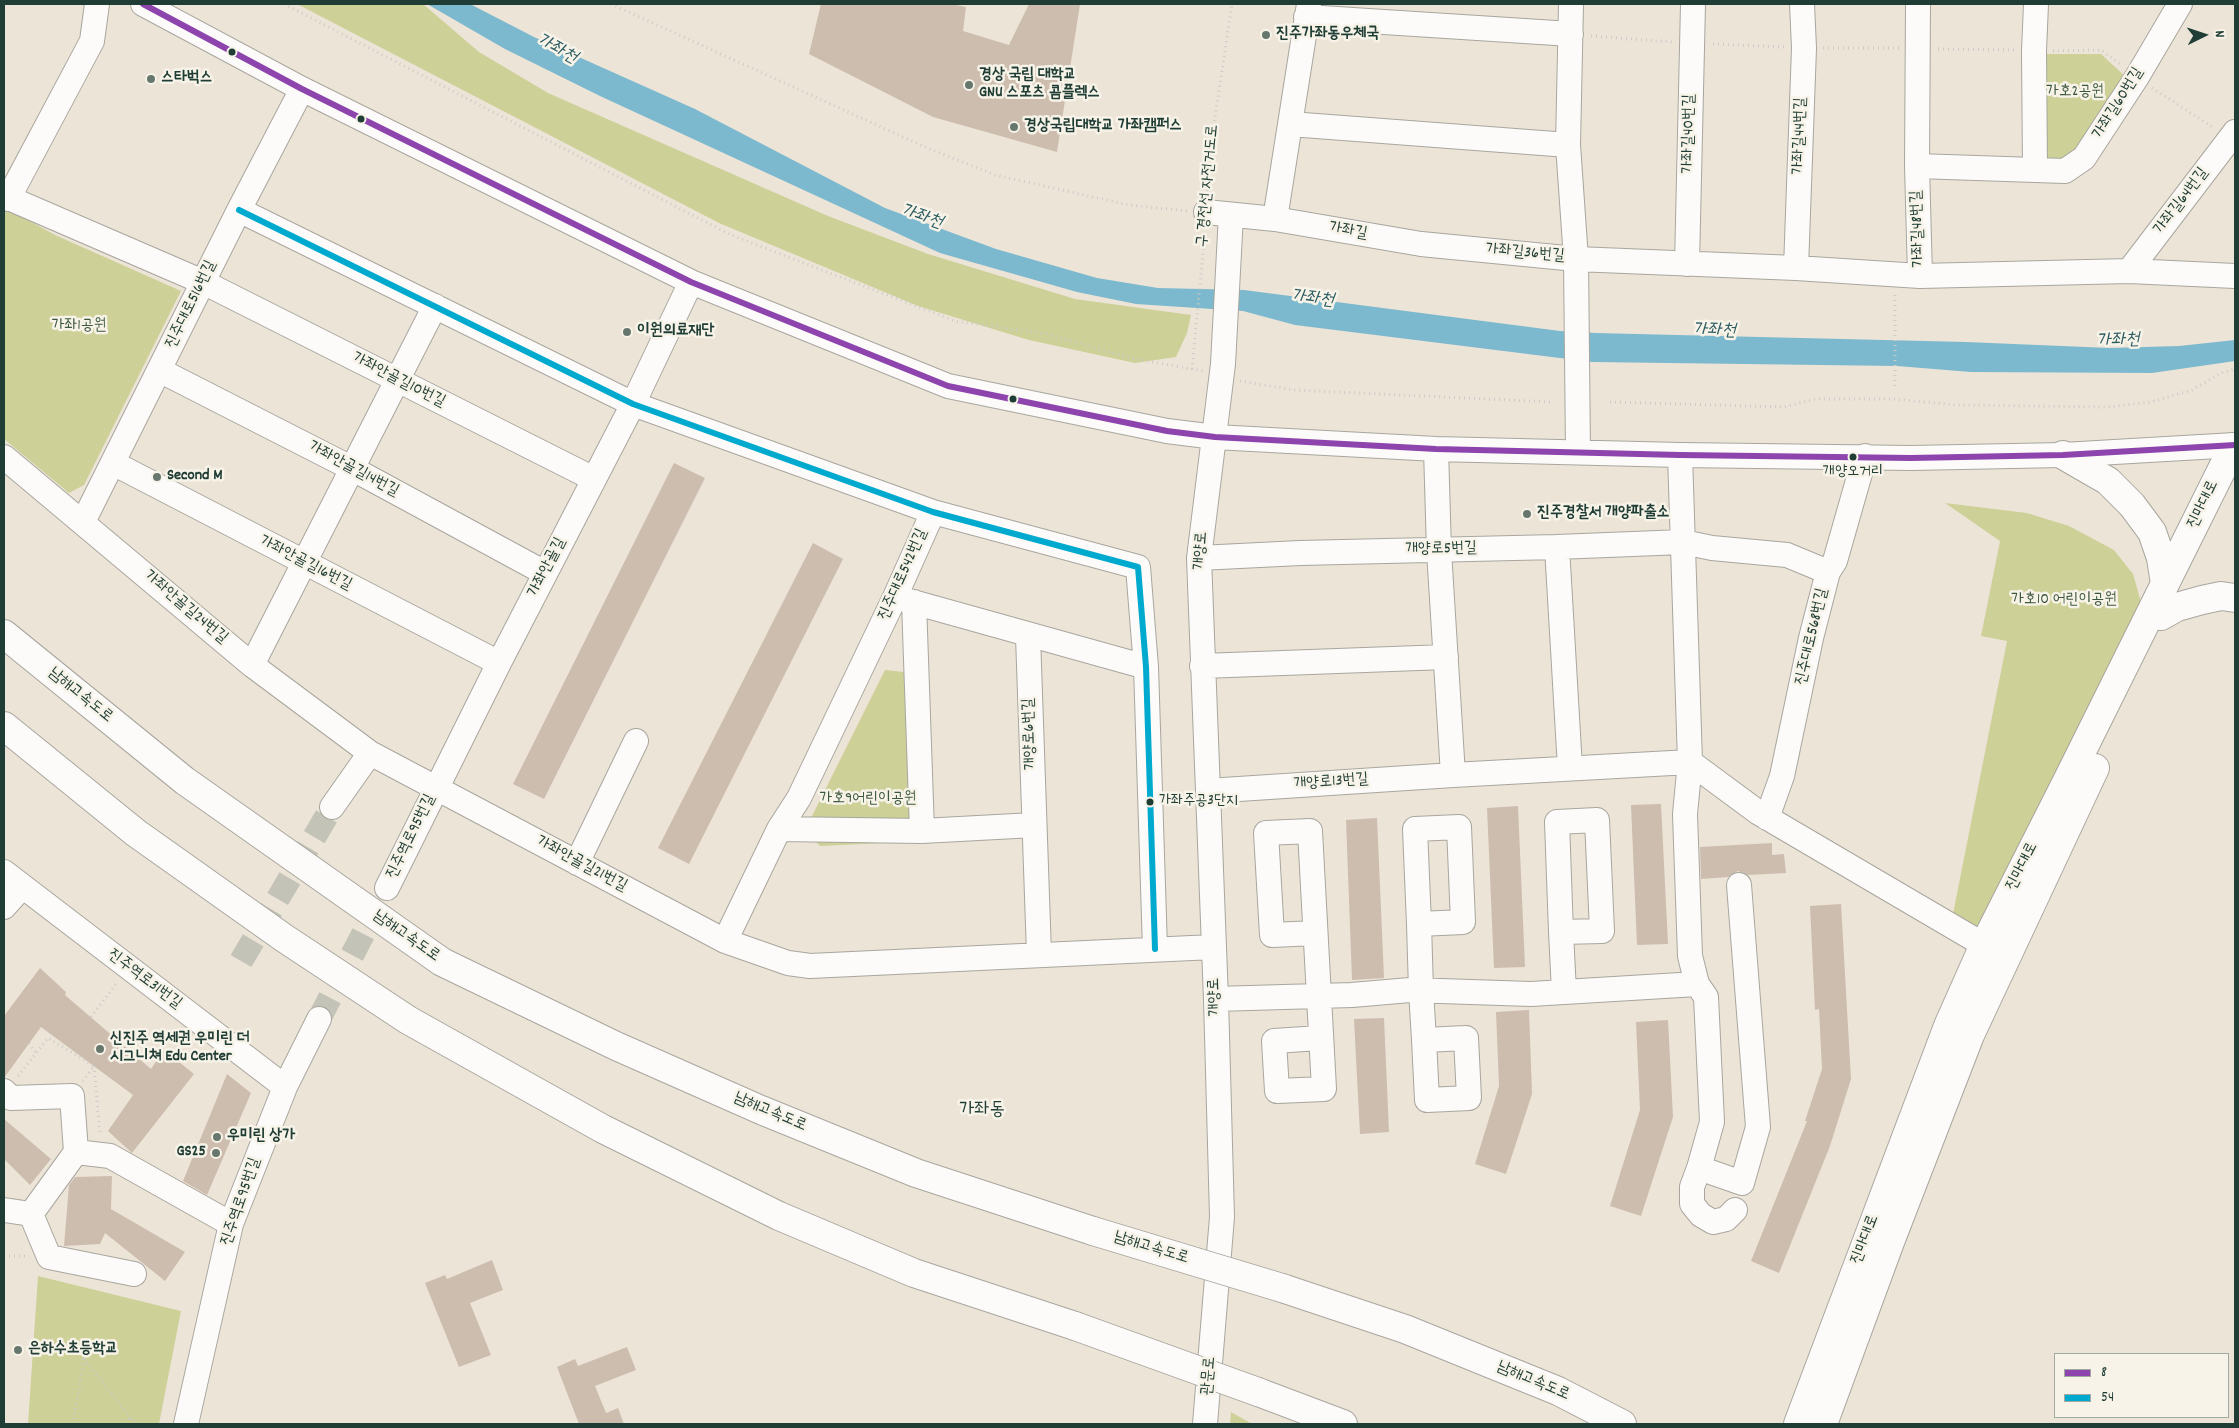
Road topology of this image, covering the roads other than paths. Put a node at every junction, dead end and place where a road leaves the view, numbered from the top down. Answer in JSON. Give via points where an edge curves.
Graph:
{"nodes":[{"id":1,"x":97,"y":4,"type":"edge"},
{"id":2,"x":144,"y":4,"type":"edge"},
{"id":3,"x":179,"y":4,"type":"edge"},
{"id":4,"x":1571,"y":4,"type":"edge"},
{"id":5,"x":1693,"y":4,"type":"edge"},
{"id":6,"x":1802,"y":4,"type":"edge"},
{"id":7,"x":1918,"y":4,"type":"edge"},
{"id":8,"x":2036,"y":4,"type":"edge"},
{"id":9,"x":2180,"y":4,"type":"edge"},
{"id":10,"x":1307,"y":10,"type":"edge"},
{"id":11,"x":194,"y":32,"type":"junction"},
{"id":12,"x":1571,"y":34,"type":"junction"},
{"id":13,"x":302,"y":89,"type":"junction"},
{"id":14,"x":1290,"y":124,"type":"junction"},
{"id":15,"x":2235,"y":132,"type":"edge"},
{"id":16,"x":1568,"y":145,"type":"junction"},
{"id":17,"x":1917,"y":166,"type":"junction"},
{"id":18,"x":2035,"y":168,"type":"junction"},
{"id":19,"x":6,"y":197,"type":"edge"},
{"id":20,"x":239,"y":210,"type":"junction"},
{"id":21,"x":1230,"y":215,"type":"junction"},
{"id":22,"x":1275,"y":219,"type":"junction"},
{"id":23,"x":1206,"y":220,"type":"road end"},
{"id":24,"x":1422,"y":244,"type":"joint"},
{"id":25,"x":1576,"y":259,"type":"junction"},
{"id":26,"x":1687,"y":264,"type":"junction"},
{"id":27,"x":1796,"y":268,"type":"junction"},
{"id":28,"x":2129,"y":271,"type":"junction"},
{"id":29,"x":1920,"y":276,"type":"junction"},
{"id":30,"x":2235,"y":276,"type":"edge"},
{"id":31,"x":203,"y":282,"type":"junction"},
{"id":32,"x":691,"y":282,"type":"junction"},
{"id":33,"x":435,"y":306,"type":"junction"},
{"id":34,"x":159,"y":370,"type":"junction"},
{"id":35,"x":397,"y":381,"type":"junction"},
{"id":36,"x":633,"y":404,"type":"junction"},
{"id":37,"x":1215,"y":437,"type":"junction"},
{"id":38,"x":2235,"y":447,"type":"edge"},
{"id":39,"x":1436,"y":449,"type":"junction"},
{"id":40,"x":1578,"y":452,"type":"junction"},
{"id":41,"x":1680,"y":455,"type":"junction"},
{"id":42,"x":2063,"y":455,"type":"junction"},
{"id":43,"x":1865,"y":456,"type":"junction"},
{"id":44,"x":4,"y":457,"type":"edge"},
{"id":45,"x":112,"y":464,"type":"junction"},
{"id":46,"x":352,"y":469,"type":"junction"},
{"id":47,"x":594,"y":479,"type":"junction"},
{"id":48,"x":933,"y":512,"type":"junction"},
{"id":49,"x":83,"y":522,"type":"junction"},
{"id":50,"x":1683,"y":542,"type":"junction"},
{"id":51,"x":1557,"y":547,"type":"junction"},
{"id":52,"x":1440,"y":550,"type":"junction"},
{"id":53,"x":1199,"y":558,"type":"junction"},
{"id":54,"x":304,"y":563,"type":"junction"},
{"id":55,"x":1828,"y":572,"type":"junction"},
{"id":56,"x":545,"y":573,"type":"junction"},
{"id":57,"x":2165,"y":584,"type":"junction"},
{"id":58,"x":2235,"y":598,"type":"edge"},
{"id":59,"x":904,"y":599,"type":"junction"},
{"id":60,"x":2161,"y":616,"type":"junction"},
{"id":61,"x":4,"y":634,"type":"edge"},
{"id":62,"x":1028,"y":636,"type":"junction"},
{"id":63,"x":1446,"y":657,"type":"junction"},
{"id":64,"x":499,"y":662,"type":"junction"},
{"id":65,"x":252,"y":665,"type":"junction"},
{"id":66,"x":1202,"y":666,"type":"junction"},
{"id":67,"x":1146,"y":667,"type":"junction"},
{"id":68,"x":4,"y":726,"type":"edge"},
{"id":69,"x":636,"y":741,"type":"dead end"},
{"id":70,"x":370,"y":753,"type":"junction"},
{"id":71,"x":1690,"y":762,"type":"junction"},
{"id":72,"x":1570,"y":768,"type":"junction"},
{"id":73,"x":1453,"y":775,"type":"junction"},
{"id":74,"x":437,"y":787,"type":"junction"},
{"id":75,"x":1208,"y":791,"type":"junction"},
{"id":76,"x":332,"y":807,"type":"tunnel mouth"},
{"id":77,"x":1767,"y":818,"type":"junction"},
{"id":78,"x":1034,"y":825,"type":"junction"},
{"id":79,"x":779,"y":829,"type":"junction"},
{"id":80,"x":922,"y":831,"type":"junction"},
{"id":81,"x":577,"y":863,"type":"junction"},
{"id":82,"x":4,"y":872,"type":"edge"},
{"id":83,"x":1739,"y":885,"type":"dead end"},
{"id":84,"x":22,"y":887,"type":"junction"},
{"id":85,"x":387,"y":888,"type":"tunnel mouth"},
{"id":86,"x":4,"y":907,"type":"edge"},
{"id":87,"x":1418,"y":924,"type":"dead end"},
{"id":88,"x":1561,"y":932,"type":"junction"},
{"id":89,"x":1315,"y":933,"type":"dead end"},
{"id":90,"x":725,"y":940,"type":"junction"},
{"id":91,"x":1984,"y":945,"type":"junction"},
{"id":92,"x":1213,"y":947,"type":"junction"},
{"id":93,"x":1155,"y":949,"type":"junction"},
{"id":94,"x":1039,"y":954,"type":"junction"},
{"id":95,"x":1697,"y":984,"type":"junction"},
{"id":96,"x":1421,"y":990,"type":"junction"},
{"id":97,"x":1564,"y":992,"type":"junction"},
{"id":98,"x":1319,"y":996,"type":"junction"},
{"id":99,"x":1216,"y":999,"type":"junction"},
{"id":100,"x":319,"y":1019,"type":"tunnel mouth"},
{"id":101,"x":1320,"y":1038,"type":"dead end"},
{"id":102,"x":1424,"y":1040,"type":"dead end"},
{"id":103,"x":285,"y":1087,"type":"junction"},
{"id":104,"x":4,"y":1092,"type":"edge"},
{"id":105,"x":76,"y":1152,"type":"junction"},
{"id":106,"x":1699,"y":1168,"type":"junction"},
{"id":107,"x":4,"y":1210,"type":"edge"},
{"id":108,"x":1735,"y":1210,"type":"dead end"},
{"id":109,"x":31,"y":1214,"type":"junction"},
{"id":110,"x":231,"y":1224,"type":"junction"},
{"id":111,"x":134,"y":1274,"type":"dead end"},
{"id":112,"x":1214,"y":1328,"type":"joint"},
{"id":113,"x":186,"y":1424,"type":"edge"},
{"id":114,"x":1205,"y":1424,"type":"edge"},
{"id":115,"x":1343,"y":1424,"type":"edge"},
{"id":116,"x":1622,"y":1424,"type":"edge"},
{"id":117,"x":1798,"y":1424,"type":"edge"},
{"id":118,"x":1823,"y":1424,"type":"edge"}],
"edges":[{"from":1,"to":19,"type":"street","via":[[92,41]]},
{"from":2,"to":11,"type":"street"},
{"from":3,"to":11,"type":"street"},
{"from":4,"to":12,"type":"street","name":"가좌길36번길"},
{"from":5,"to":26,"type":"street","name":"가좌길40번길"},
{"from":6,"to":27,"type":"street","name":"가좌길44번길","via":[[1804,48]]},
{"from":7,"to":17,"type":"street","name":"가좌길48번길"},
{"from":8,"to":18,"type":"street"},
{"from":9,"to":18,"type":"street","name":"가좌길60번길","via":[[2084,158],[2065,170]]},
{"from":10,"to":12,"type":"street"},
{"from":10,"to":14,"type":"street"},
{"from":11,"to":13,"type":"street"},
{"from":12,"to":16,"type":"street","name":"가좌길36번길"},
{"from":13,"to":20,"type":"street","name":"진주대로516번길"},
{"from":13,"to":32,"type":"street"},
{"from":14,"to":16,"type":"street"},
{"from":14,"to":22,"type":"street"},
{"from":15,"to":28,"type":"street","name":"가좌길64번길"},
{"from":16,"to":25,"type":"street","name":"가좌길36번길"},
{"from":17,"to":18,"type":"street","name":"가좌길60번길"},
{"from":17,"to":29,"type":"street","name":"가좌길48번길"},
{"from":19,"to":31,"type":"street","name":"가좌안골길10번길"},
{"from":20,"to":31,"type":"street","name":"진주대로516번길"},
{"from":20,"to":33,"type":"street"},
{"from":21,"to":22,"type":"street","name":"가좌길"},
{"from":21,"to":23,"type":"street","name":"가좌길"},
{"from":21,"to":37,"type":"street"},
{"from":22,"to":24,"type":"street","name":"가좌길"},
{"from":24,"to":25,"type":"street","name":"가좌길36번길"},
{"from":25,"to":26,"type":"street"},
{"from":25,"to":40,"type":"street"},
{"from":26,"to":27,"type":"street"},
{"from":27,"to":29,"type":"street"},
{"from":28,"to":29,"type":"street","name":"가좌길48번길"},
{"from":28,"to":30,"type":"street","name":"가좌길48번길"},
{"from":31,"to":34,"type":"street","name":"진주대로516번길"},
{"from":31,"to":35,"type":"street","name":"가좌안골길10번길"},
{"from":32,"to":36,"type":"street","name":"가좌안골길"},
{"from":32,"to":37,"type":"street","via":[[948,386],[1167,431]]},
{"from":33,"to":35,"type":"street"},
{"from":33,"to":36,"type":"street"},
{"from":34,"to":45,"type":"street","name":"진주대로516번길"},
{"from":34,"to":46,"type":"street","name":"가좌안골길14번길"},
{"from":35,"to":46,"type":"street"},
{"from":35,"to":47,"type":"street","name":"가좌안골길10번길"},
{"from":36,"to":47,"type":"street","name":"가좌안골길"},
{"from":36,"to":48,"type":"street"},
{"from":37,"to":39,"type":"street"},
{"from":37,"to":53,"type":"street","name":"개양로"},
{"from":38,"to":42,"type":"street"},
{"from":38,"to":57,"type":"highway","name":"진마대로"},
{"from":38,"to":60,"type":"highway","name":"진마대로"},
{"from":39,"to":40,"type":"street"},
{"from":39,"to":52,"type":"street"},
{"from":40,"to":41,"type":"street"},
{"from":41,"to":43,"type":"street"},
{"from":41,"to":50,"type":"street"},
{"from":42,"to":43,"type":"street"},
{"from":42,"to":57,"type":"highway","via":[[2108,481],[2132,505],[2152,532]]},
{"from":43,"to":55,"type":"street","via":[[1836,561]]},
{"from":44,"to":49,"type":"street","name":"가좌안골길24번길"},
{"from":45,"to":49,"type":"street","name":"진주대로516번길"},
{"from":45,"to":54,"type":"street","name":"가좌안골길16번길"},
{"from":46,"to":54,"type":"street"},
{"from":46,"to":56,"type":"street","name":"가좌안골길14번길"},
{"from":47,"to":56,"type":"street","name":"가좌안골길"},
{"from":48,"to":59,"type":"street","name":"진주대로542번길"},
{"from":48,"to":67,"type":"street","name":"진주대로542번길","via":[[1138,567]]},
{"from":49,"to":65,"type":"street","name":"가좌안골길24번길"},
{"from":50,"to":51,"type":"street","name":"개양로5번길"},
{"from":50,"to":55,"type":"street","name":"진주대로568번길","via":[[1787,555]]},
{"from":50,"to":71,"type":"street"},
{"from":51,"to":52,"type":"street","name":"개양로5번길"},
{"from":51,"to":72,"type":"street"},
{"from":52,"to":53,"type":"street","name":"개양로5번길"},
{"from":52,"to":63,"type":"street"},
{"from":53,"to":66,"type":"street","name":"개양로"},
{"from":54,"to":64,"type":"street","name":"가좌안골길16번길"},
{"from":54,"to":65,"type":"street"},
{"from":55,"to":77,"type":"street","name":"진주대로568번길","via":[[1782,776]]},
{"from":56,"to":64,"type":"street","name":"가좌안골길"},
{"from":57,"to":91,"type":"highway","name":"진마대로"},
{"from":58,"to":60,"type":"highway","via":[[2221,596],[2202,600],[2177,607]]},
{"from":59,"to":62,"type":"street"},
{"from":59,"to":79,"type":"street","name":"진주대로542번길","via":[[799,798]]},
{"from":59,"to":80,"type":"street","name":"진주대로542번길"},
{"from":60,"to":118,"type":"highway","name":"진마대로","via":[[2115,725],[1970,1035]]},
{"from":61,"to":116,"type":"highway","name":"남해고속도로","bridge":true,"via":[[185,781],[442,962],[616,1046],[916,1174],[1405,1328],[1558,1391]]},
{"from":62,"to":67,"type":"street"},
{"from":62,"to":78,"type":"street","name":"개양로6번길"},
{"from":63,"to":66,"type":"street"},
{"from":63,"to":73,"type":"street"},
{"from":64,"to":74,"type":"street","name":"가좌안골길"},
{"from":65,"to":70,"type":"street","name":"가좌안골길24번길"},
{"from":66,"to":75,"type":"street","name":"개양로"},
{"from":67,"to":93,"type":"street"},
{"from":68,"to":115,"type":"highway","bridge":true,"via":[[136,833],[284,938],[417,1025],[603,1129],[780,1216],[914,1273],[1075,1326]]},
{"from":69,"to":81,"type":"street"},
{"from":70,"to":74,"type":"street"},
{"from":70,"to":76,"type":"street"},
{"from":71,"to":72,"type":"street","name":"개양로13번길"},
{"from":71,"to":77,"type":"street"},
{"from":71,"to":95,"type":"street","via":[[1685,814],[1690,956]]},
{"from":72,"to":73,"type":"street","name":"개양로13번길"},
{"from":73,"to":75,"type":"street","name":"개양로13번길"},
{"from":74,"to":81,"type":"street","name":"가좌안골길21번길"},
{"from":74,"to":85,"type":"street","name":"진주역로95번길"},
{"from":75,"to":92,"type":"street","name":"개양로"},
{"from":77,"to":91,"type":"street"},
{"from":78,"to":80,"type":"street"},
{"from":78,"to":94,"type":"street","name":"개양로6번길"},
{"from":79,"to":80,"type":"street"},
{"from":79,"to":90,"type":"street","name":"진주대로542번길"},
{"from":81,"to":90,"type":"street","name":"가좌안골길21번길"},
{"from":82,"to":84,"type":"street","name":"진주역로31번길"},
{"from":83,"to":106,"type":"street","via":[[1758,1127],[1742,1183]]},
{"from":84,"to":86,"type":"street"},
{"from":84,"to":103,"type":"street","name":"진주역로31번길"},
{"from":87,"to":96,"type":"street"},
{"from":88,"to":88,"type":"street","via":[[1557,822],[1597,820],[1602,931]]},
{"from":88,"to":97,"type":"street"},
{"from":89,"to":98,"type":"street"},
{"from":90,"to":94,"type":"street","via":[[788,963],[810,966]]},
{"from":91,"to":117,"type":"highway","name":"진마대로","via":[[1948,1026]]},
{"from":92,"to":93,"type":"street"},
{"from":92,"to":99,"type":"street","name":"개양로"},
{"from":93,"to":94,"type":"street"},
{"from":95,"to":97,"type":"street"},
{"from":95,"to":106,"type":"street","via":[[1706,997],[1712,1122]]},
{"from":96,"to":97,"type":"street"},
{"from":96,"to":98,"type":"street"},
{"from":96,"to":102,"type":"street"},
{"from":98,"to":99,"type":"street"},
{"from":98,"to":101,"type":"street"},
{"from":99,"to":112,"type":"street","name":"개양로","via":[[1222,1216]]},
{"from":100,"to":103,"type":"street","name":"진주역로95번길"},
{"from":103,"to":110,"type":"street","name":"진주역로95번길"},
{"from":104,"to":105,"type":"street","via":[[11,1098],[72,1096]]},
{"from":105,"to":109,"type":"street"},
{"from":105,"to":110,"type":"street","via":[[110,1156]]},
{"from":106,"to":108,"type":"street","via":[[1692,1187],[1692,1204],[1701,1215],[1713,1222],[1726,1219]]},
{"from":107,"to":109,"type":"street"},
{"from":109,"to":111,"type":"street","via":[[49,1257]]},
{"from":110,"to":113,"type":"street","name":"진주역로95번길"},
{"from":112,"to":114,"type":"street","name":"관문로"}]}
